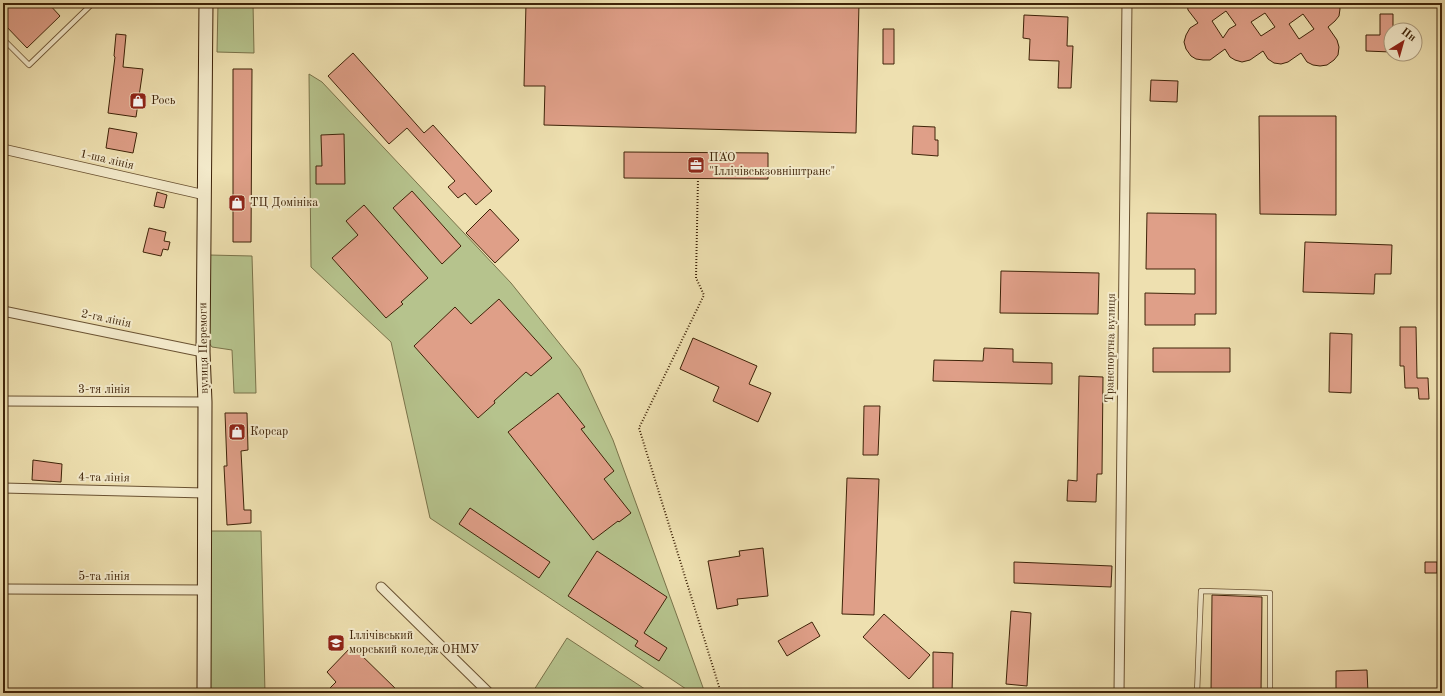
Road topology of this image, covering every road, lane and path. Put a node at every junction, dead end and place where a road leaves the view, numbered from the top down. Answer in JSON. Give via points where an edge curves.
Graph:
{"nodes":[{"id":1,"x":93,"y":3,"type":"edge"},
{"id":2,"x":206,"y":3,"type":"edge"},
{"id":3,"x":1127,"y":3,"type":"edge"},
{"id":4,"x":3,"y":39,"type":"edge"},
{"id":5,"x":3,"y":150,"type":"edge"},
{"id":6,"x":698,"y":178,"type":"dead end"},
{"id":7,"x":205,"y":194,"type":"junction"},
{"id":8,"x":3,"y":310,"type":"edge"},
{"id":9,"x":203,"y":352,"type":"junction"},
{"id":10,"x":3,"y":401,"type":"edge"},
{"id":11,"x":205,"y":402,"type":"junction"},
{"id":12,"x":3,"y":488,"type":"edge"},
{"id":13,"x":205,"y":493,"type":"junction"},
{"id":14,"x":381,"y":587,"type":"dead end"},
{"id":15,"x":3,"y":589,"type":"edge"},
{"id":16,"x":204,"y":590,"type":"junction"},
{"id":17,"x":204,"y":693,"type":"edge"},
{"id":18,"x":489,"y":693,"type":"edge"},
{"id":19,"x":721,"y":693,"type":"edge"},
{"id":20,"x":1119,"y":693,"type":"edge"},
{"id":21,"x":1197,"y":693,"type":"edge"},
{"id":22,"x":1270,"y":693,"type":"edge"}],
"edges":[{"from":1,"to":4,"type":"lane","via":[[30,65]]},
{"from":2,"to":7,"type":"main road","name":"вулиця Перемоги"},
{"from":3,"to":20,"type":"street","name":"Транспортна вулиця"},
{"from":5,"to":7,"type":"street","name":"1-ша лінія"},
{"from":6,"to":19,"type":"path","via":[[696,278],[704,295],[638,428]]},
{"from":7,"to":9,"type":"main road","name":"вулиця Перемоги"},
{"from":8,"to":9,"type":"street","name":"2-га лінія"},
{"from":9,"to":11,"type":"main road","name":"вулиця Перемоги"},
{"from":10,"to":11,"type":"street","name":"3-тя лінія"},
{"from":11,"to":13,"type":"main road","name":"вулиця Перемоги"},
{"from":12,"to":13,"type":"street","name":"4-та лінія"},
{"from":13,"to":16,"type":"main road","name":"вулиця Перемоги"},
{"from":14,"to":18,"type":"street"},
{"from":15,"to":16,"type":"street","name":"5-та лінія"},
{"from":16,"to":17,"type":"main road","name":"вулиця Перемоги"},
{"from":21,"to":22,"type":"lane","via":[[1201,591],[1270,593]]}]}
